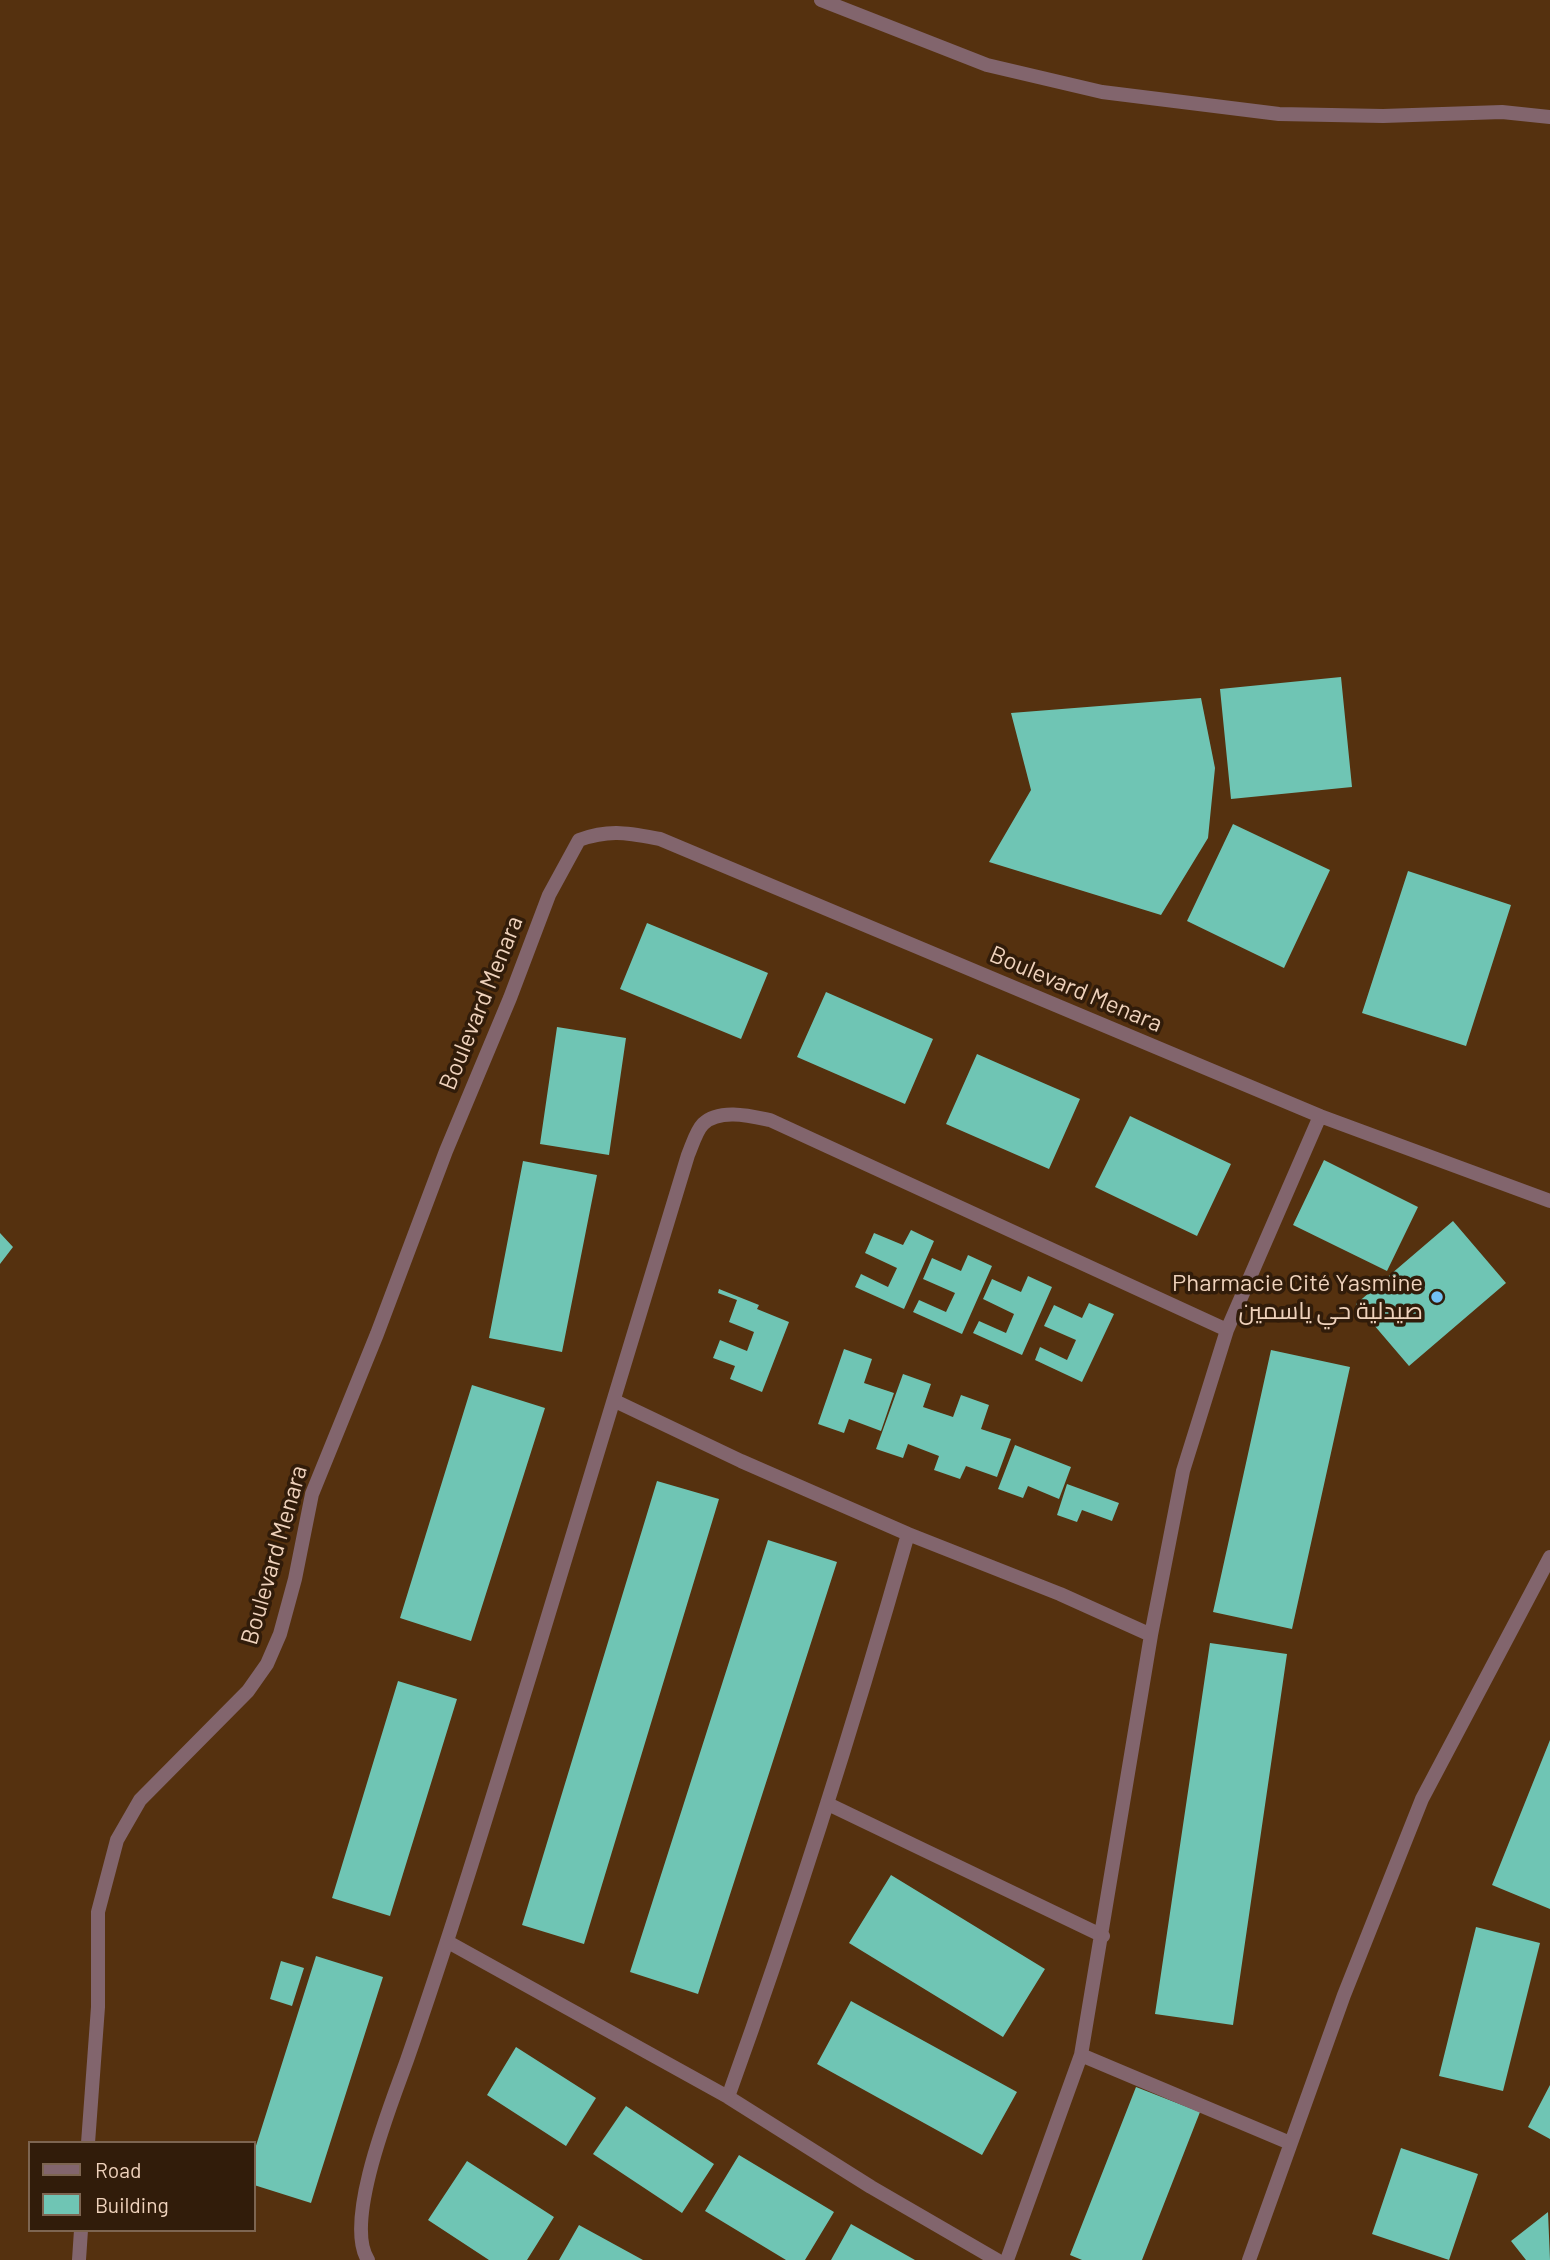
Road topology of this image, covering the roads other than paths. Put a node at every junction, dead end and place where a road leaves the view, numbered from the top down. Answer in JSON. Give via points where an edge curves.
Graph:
{"nodes":[{"id":1,"x":821,"y":0,"type":"edge"},
{"id":2,"x":1550,"y":117,"type":"edge"},
{"id":3,"x":1320,"y":1116,"type":"junction"},
{"id":4,"x":1550,"y":1201,"type":"edge"},
{"id":5,"x":1227,"y":1329,"type":"junction"},
{"id":6,"x":615,"y":1401,"type":"junction"},
{"id":7,"x":908,"y":1534,"type":"junction"},
{"id":8,"x":1550,"y":1557,"type":"edge"},
{"id":9,"x":1151,"y":1635,"type":"junction"},
{"id":10,"x":828,"y":1804,"type":"junction"},
{"id":11,"x":1102,"y":1936,"type":"junction"},
{"id":12,"x":448,"y":1942,"type":"junction"},
{"id":13,"x":1082,"y":2055,"type":"junction"},
{"id":14,"x":728,"y":2097,"type":"junction"},
{"id":15,"x":88,"y":2141,"type":"edge"},
{"id":16,"x":1290,"y":2143,"type":"junction"},
{"id":17,"x":81,"y":2232,"type":"edge"},
{"id":18,"x":79,"y":2260,"type":"edge"},
{"id":19,"x":368,"y":2260,"type":"edge"},
{"id":20,"x":997,"y":2260,"type":"edge"},
{"id":21,"x":1007,"y":2260,"type":"edge"},
{"id":22,"x":1249,"y":2260,"type":"edge"}],
"edges":[{"from":1,"to":2,"type":"street","via":[[987,65],[1102,92],[1279,114],[1502,111]]},
{"from":3,"to":4,"type":"street","name":"Boulevard Menara"},
{"from":3,"to":5,"type":"street"},
{"from":3,"to":15,"type":"street","name":"Boulevard Menara","via":[[660,839],[616,831],[579,840],[549,895],[312,1493],[295,1579],[267,1664],[248,1691],[140,1800],[117,1840],[98,1912],[98,2007]]},
{"from":5,"to":6,"type":"street","via":[[770,1120],[737,1114],[703,1124],[688,1155]]},
{"from":5,"to":9,"type":"street","via":[[1183,1471]]},
{"from":6,"to":7,"type":"street"},
{"from":6,"to":12,"type":"street"},
{"from":7,"to":9,"type":"street"},
{"from":7,"to":10,"type":"street"},
{"from":8,"to":16,"type":"street","via":[[1422,1799]]},
{"from":9,"to":11,"type":"street"},
{"from":10,"to":11,"type":"street"},
{"from":10,"to":14,"type":"street"},
{"from":11,"to":13,"type":"street"},
{"from":12,"to":14,"type":"street"},
{"from":12,"to":19,"type":"street","via":[[369,2176],[360,2218],[360,2238]]},
{"from":13,"to":16,"type":"street"},
{"from":13,"to":21,"type":"street"},
{"from":14,"to":20,"type":"street"},
{"from":16,"to":22,"type":"street"},
{"from":17,"to":18,"type":"street"}]}
